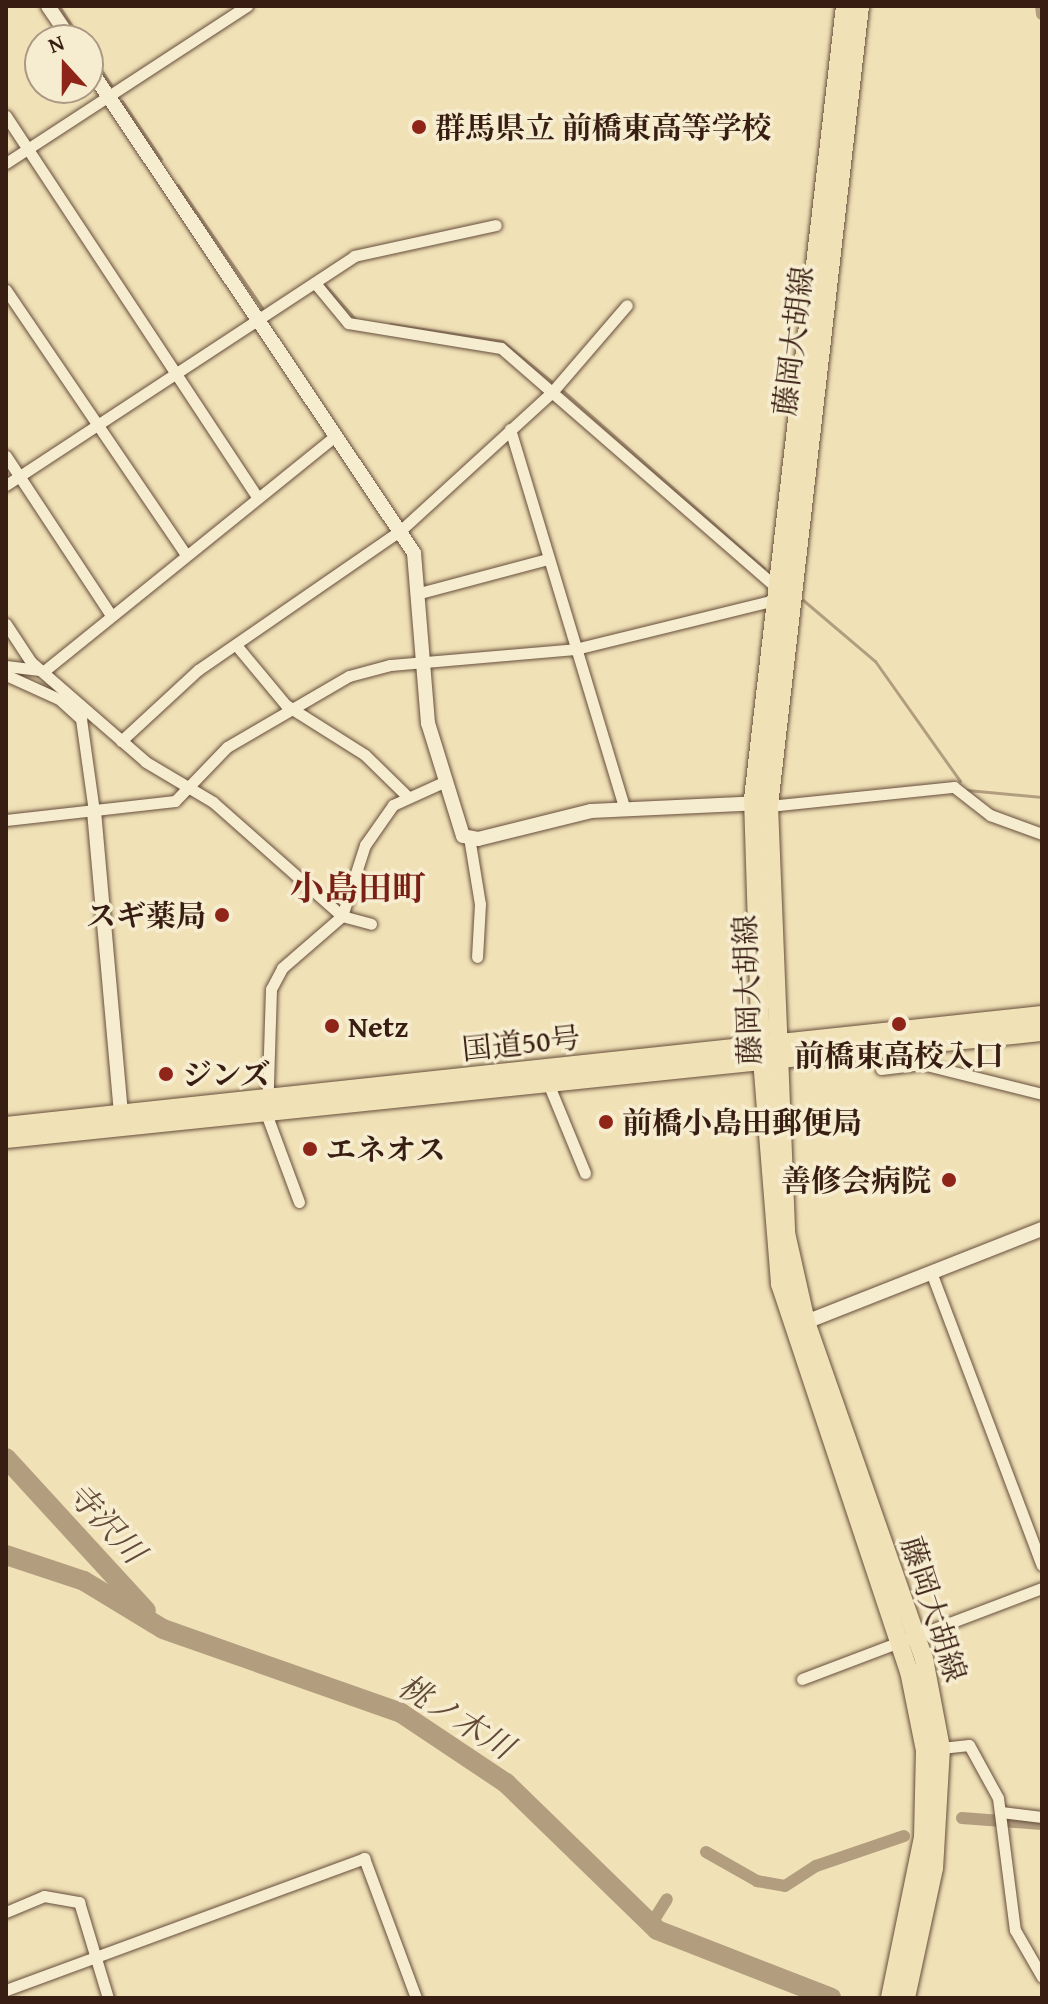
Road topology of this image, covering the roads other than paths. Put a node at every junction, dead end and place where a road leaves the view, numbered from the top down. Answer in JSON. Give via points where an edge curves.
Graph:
{"nodes":[{"id":1,"x":48,"y":6,"type":"edge"},
{"id":2,"x":247,"y":6,"type":"edge"},
{"id":3,"x":845,"y":6,"type":"edge"},
{"id":4,"x":860,"y":6,"type":"edge"},
{"id":5,"x":60,"y":24,"type":"edge"},
{"id":6,"x":104,"y":89,"type":"edge"},
{"id":7,"x":108,"y":95,"type":"junction"},
{"id":8,"x":6,"y":116,"type":"edge"},
{"id":9,"x":28,"y":149,"type":"junction"},
{"id":10,"x":6,"y":163,"type":"edge"},
{"id":11,"x":496,"y":225,"type":"dead end"},
{"id":12,"x":315,"y":283,"type":"junction"},
{"id":13,"x":6,"y":290,"type":"edge"},
{"id":14,"x":627,"y":305,"type":"dead end"},
{"id":15,"x":258,"y":321,"type":"junction"},
{"id":16,"x":177,"y":373,"type":"junction"},
{"id":17,"x":553,"y":391,"type":"junction"},
{"id":18,"x":97,"y":425,"type":"junction"},
{"id":19,"x":510,"y":429,"type":"junction"},
{"id":20,"x":334,"y":437,"type":"junction"},
{"id":21,"x":6,"y":456,"type":"edge"},
{"id":22,"x":19,"y":476,"type":"junction"},
{"id":23,"x":6,"y":485,"type":"edge"},
{"id":24,"x":257,"y":496,"type":"junction"},
{"id":25,"x":401,"y":530,"type":"junction"},
{"id":26,"x":185,"y":553,"type":"junction"},
{"id":27,"x":548,"y":559,"type":"junction"},
{"id":28,"x":774,"y":593,"type":"junction"},
{"id":29,"x":416,"y":594,"type":"junction"},
{"id":30,"x":111,"y":615,"type":"junction"},
{"id":31,"x":6,"y":624,"type":"edge"},
{"id":32,"x":236,"y":645,"type":"junction"},
{"id":33,"x":575,"y":649,"type":"junction"},
{"id":34,"x":421,"y":662,"type":"junction"},
{"id":35,"x":6,"y":666,"type":"edge"},
{"id":36,"x":44,"y":671,"type":"junction"},
{"id":37,"x":6,"y":675,"type":"edge"},
{"id":38,"x":292,"y":707,"type":"junction"},
{"id":39,"x":121,"y":741,"type":"junction"},
{"id":40,"x":446,"y":781,"type":"junction"},
{"id":41,"x":187,"y":786,"type":"junction"},
{"id":42,"x":407,"y":796,"type":"junction"},
{"id":43,"x":761,"y":803,"type":"junction"},
{"id":44,"x":625,"y":809,"type":"junction"},
{"id":45,"x":94,"y":811,"type":"junction"},
{"id":46,"x":6,"y":820,"type":"edge"},
{"id":47,"x":1042,"y":834,"type":"edge"},
{"id":48,"x":469,"y":837,"type":"junction"},
{"id":49,"x":342,"y":916,"type":"junction"},
{"id":50,"x":371,"y":924,"type":"dead end"},
{"id":51,"x":477,"y":957,"type":"dead end"},
{"id":52,"x":1042,"y":1015,"type":"edge"},
{"id":53,"x":1042,"y":1032,"type":"edge"},
{"id":54,"x":768,"y":1046,"type":"junction"},
{"id":55,"x":770,"y":1065,"type":"junction"},
{"id":56,"x":881,"y":1069,"type":"dead end"},
{"id":57,"x":550,"y":1088,"type":"junction"},
{"id":58,"x":1042,"y":1094,"type":"edge"},
{"id":59,"x":267,"y":1106,"type":"junction"},
{"id":60,"x":121,"y":1114,"type":"junction"},
{"id":61,"x":6,"y":1126,"type":"edge"},
{"id":62,"x":6,"y":1139,"type":"edge"},
{"id":63,"x":585,"y":1173,"type":"dead end"},
{"id":64,"x":299,"y":1202,"type":"dead end"},
{"id":65,"x":1042,"y":1229,"type":"edge"},
{"id":66,"x":931,"y":1272,"type":"junction"},
{"id":67,"x":806,"y":1322,"type":"junction"},
{"id":68,"x":1042,"y":1565,"type":"edge"},
{"id":69,"x":1042,"y":1588,"type":"edge"},
{"id":70,"x":908,"y":1639,"type":"junction"},
{"id":71,"x":802,"y":1679,"type":"dead end"},
{"id":72,"x":941,"y":1748,"type":"junction"},
{"id":73,"x":1001,"y":1812,"type":"junction"},
{"id":74,"x":1042,"y":1817,"type":"edge"},
{"id":75,"x":6,"y":1912,"type":"edge"},
{"id":76,"x":913,"y":1933,"type":"junction"},
{"id":77,"x":94,"y":1956,"type":"junction"},
{"id":78,"x":1042,"y":1977,"type":"edge"},
{"id":79,"x":6,"y":1990,"type":"edge"},
{"id":80,"x":108,"y":1998,"type":"edge"},
{"id":81,"x":416,"y":1998,"type":"edge"},
{"id":82,"x":890,"y":1998,"type":"edge"},
{"id":83,"x":906,"y":1998,"type":"edge"}],
"edges":[{"from":1,"to":5,"type":"street"},
{"from":2,"to":7,"type":"street"},
{"from":3,"to":28,"type":"main road","name":"藤岡大胡線"},
{"from":4,"to":43,"type":"main road","name":"藤岡大胡線"},
{"from":6,"to":7,"type":"street"},
{"from":7,"to":9,"type":"street"},
{"from":7,"to":15,"type":"street"},
{"from":8,"to":9,"type":"street"},
{"from":9,"to":10,"type":"street"},
{"from":9,"to":16,"type":"street"},
{"from":11,"to":12,"type":"street","via":[[354,256]]},
{"from":12,"to":15,"type":"street"},
{"from":12,"to":17,"type":"street","via":[[348,323],[501,348]]},
{"from":13,"to":18,"type":"street"},
{"from":14,"to":17,"type":"street"},
{"from":15,"to":16,"type":"street"},
{"from":15,"to":20,"type":"street"},
{"from":16,"to":18,"type":"street"},
{"from":16,"to":24,"type":"street"},
{"from":17,"to":19,"type":"street"},
{"from":17,"to":28,"type":"street"},
{"from":18,"to":22,"type":"street"},
{"from":18,"to":26,"type":"street"},
{"from":19,"to":25,"type":"street"},
{"from":19,"to":27,"type":"street"},
{"from":20,"to":24,"type":"street"},
{"from":20,"to":25,"type":"street"},
{"from":21,"to":22,"type":"street"},
{"from":22,"to":23,"type":"street"},
{"from":22,"to":30,"type":"street"},
{"from":24,"to":26,"type":"street"},
{"from":25,"to":29,"type":"street","via":[[414,553]]},
{"from":25,"to":32,"type":"street"},
{"from":26,"to":30,"type":"street"},
{"from":27,"to":29,"type":"street"},
{"from":27,"to":33,"type":"street"},
{"from":28,"to":33,"type":"street"},
{"from":28,"to":43,"type":"main road","name":"藤岡大胡線"},
{"from":29,"to":34,"type":"street"},
{"from":30,"to":36,"type":"street"},
{"from":31,"to":36,"type":"street"},
{"from":32,"to":38,"type":"street"},
{"from":32,"to":39,"type":"street"},
{"from":33,"to":34,"type":"street"},
{"from":33,"to":44,"type":"street"},
{"from":34,"to":38,"type":"street","via":[[349,676]]},
{"from":34,"to":40,"type":"street"},
{"from":35,"to":36,"type":"street"},
{"from":36,"to":39,"type":"street"},
{"from":37,"to":45,"type":"street","via":[[59,699],[81,719]]},
{"from":38,"to":41,"type":"street","via":[[227,747]]},
{"from":38,"to":42,"type":"street","via":[[365,755]]},
{"from":39,"to":41,"type":"street"},
{"from":40,"to":42,"type":"street"},
{"from":40,"to":48,"type":"street"},
{"from":41,"to":45,"type":"street","via":[[175,801]]},
{"from":41,"to":49,"type":"street","via":[[316,886]]},
{"from":42,"to":49,"type":"street","via":[[365,845]]},
{"from":43,"to":44,"type":"street"},
{"from":43,"to":47,"type":"street","via":[[954,787],[990,815]]},
{"from":43,"to":54,"type":"main road","name":"藤岡大胡線"},
{"from":44,"to":48,"type":"street"},
{"from":45,"to":46,"type":"street"},
{"from":45,"to":60,"type":"street"},
{"from":48,"to":51,"type":"street","via":[[480,904]]},
{"from":49,"to":50,"type":"street"},
{"from":49,"to":59,"type":"street","via":[[282,968],[271,989]]},
{"from":52,"to":54,"type":"main road","name":"国道50号"},
{"from":53,"to":55,"type":"main road","name":"国道50号"},
{"from":54,"to":55,"type":"main road","name":"藤岡大胡線"},
{"from":54,"to":59,"type":"main road","name":"国道50号"},
{"from":55,"to":57,"type":"main road","name":"国道50号"},
{"from":55,"to":67,"type":"main road","name":"藤岡大胡線","via":[[786,1233]]},
{"from":55,"to":70,"type":"main road","name":"藤岡大胡線","via":[[770,1207],[790,1327]]},
{"from":56,"to":58,"type":"street","via":[[922,1064]]},
{"from":57,"to":59,"type":"main road","name":"国道50号"},
{"from":57,"to":63,"type":"street"},
{"from":59,"to":60,"type":"main road","name":"国道50号"},
{"from":59,"to":62,"type":"main road","name":"国道50号"},
{"from":59,"to":64,"type":"street"},
{"from":60,"to":61,"type":"main road","name":"国道50号"},
{"from":65,"to":66,"type":"street"},
{"from":66,"to":67,"type":"street"},
{"from":66,"to":68,"type":"street"},
{"from":67,"to":70,"type":"main road","name":"藤岡大胡線"},
{"from":69,"to":70,"type":"street"},
{"from":70,"to":71,"type":"street"},
{"from":70,"to":72,"type":"main road","name":"藤岡大胡線"},
{"from":70,"to":76,"type":"main road","name":"藤岡大胡線","via":[[926,1782]]},
{"from":72,"to":73,"type":"street","via":[[969,1745]]},
{"from":72,"to":76,"type":"main road","name":"藤岡大胡線","via":[[939,1833]]},
{"from":73,"to":74,"type":"street"},
{"from":73,"to":78,"type":"street","via":[[1015,1930]]},
{"from":75,"to":77,"type":"street","via":[[44,1896],[79,1902]]},
{"from":76,"to":82,"type":"main road","name":"藤岡大胡線"},
{"from":76,"to":83,"type":"main road","name":"藤岡大胡線"},
{"from":77,"to":79,"type":"street"},
{"from":77,"to":80,"type":"street"},
{"from":77,"to":81,"type":"street","via":[[364,1858]]}]}
